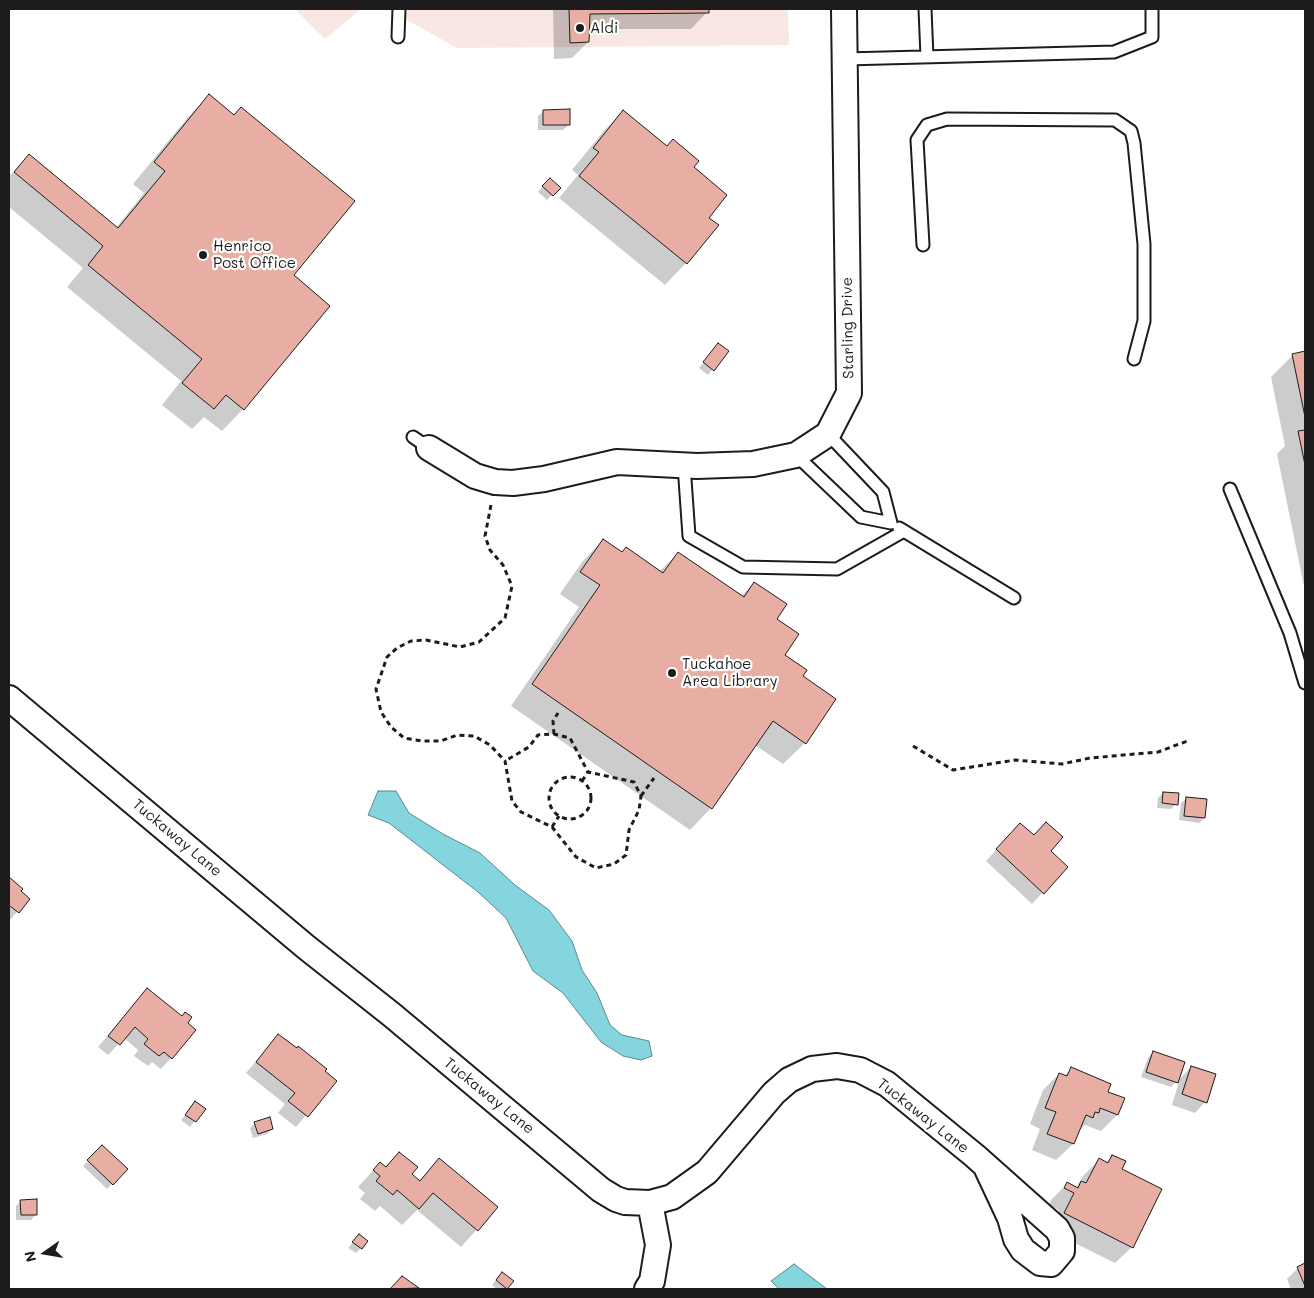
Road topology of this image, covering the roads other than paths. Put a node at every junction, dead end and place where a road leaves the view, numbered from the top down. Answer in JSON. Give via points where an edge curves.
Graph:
{"nodes":[{"id":1,"x":399,"y":9,"type":"edge"},
{"id":2,"x":844,"y":9,"type":"edge"},
{"id":3,"x":925,"y":9,"type":"edge"},
{"id":4,"x":1152,"y":9,"type":"edge"},
{"id":5,"x":398,"y":36,"type":"dead end"},
{"id":6,"x":927,"y":57,"type":"junction"},
{"id":7,"x":845,"y":59,"type":"junction"},
{"id":8,"x":923,"y":245,"type":"dead end"},
{"id":9,"x":1134,"y":359,"type":"dead end"},
{"id":10,"x":828,"y":434,"type":"junction"},
{"id":11,"x":421,"y":442,"type":"dead end"},
{"id":12,"x":796,"y":455,"type":"junction"},
{"id":13,"x":684,"y":465,"type":"junction"},
{"id":14,"x":1230,"y":489,"type":"dead end"},
{"id":15,"x":891,"y":524,"type":"junction"},
{"id":16,"x":904,"y":531,"type":"junction"},
{"id":17,"x":1014,"y":598,"type":"dead end"},
{"id":18,"x":1305,"y":682,"type":"edge"},
{"id":19,"x":9,"y":698,"type":"edge"},
{"id":20,"x":987,"y":1169,"type":"dead end"},
{"id":21,"x":650,"y":1203,"type":"junction"},
{"id":22,"x":647,"y":1289,"type":"edge"}],
"edges":[{"from":1,"to":5,"type":"lane"},
{"from":2,"to":7,"type":"street","name":"Starling Drive"},
{"from":3,"to":6,"type":"lane"},
{"from":4,"to":6,"type":"lane","via":[[1152,37],[1114,52]]},
{"from":6,"to":7,"type":"lane"},
{"from":7,"to":10,"type":"street","name":"Starling Drive","via":[[849,393]]},
{"from":8,"to":9,"type":"lane","via":[[917,140],[927,125],[947,119],[1115,120],[1131,131],[1134,143],[1144,244],[1144,321]]},
{"from":10,"to":12,"type":"street","name":"Starling Drive"},
{"from":10,"to":15,"type":"lane","via":[[883,492]]},
{"from":11,"to":13,"type":"street","name":"Starling Drive","via":[[475,476],[495,482],[534,482],[617,462]]},
{"from":12,"to":13,"type":"street","name":"Starling Drive","via":[[753,464]]},
{"from":12,"to":15,"type":"lane","via":[[861,517]]},
{"from":13,"to":16,"type":"lane","via":[[689,536],[743,567],[837,569]]},
{"from":14,"to":18,"type":"lane","via":[[1290,633]]},
{"from":15,"to":16,"type":"lane"},
{"from":16,"to":17,"type":"lane"},
{"from":19,"to":21,"type":"street","name":"Tuckaway Lane","via":[[601,1190],[625,1202]]},
{"from":20,"to":21,"type":"street","name":"Tuckaway Lane","via":[[887,1084],[860,1070],[838,1066],[803,1072],[789,1080],[774,1093],[707,1172],[672,1197]]},
{"from":21,"to":22,"type":"street","via":[[658,1245],[652,1281]]}]}
